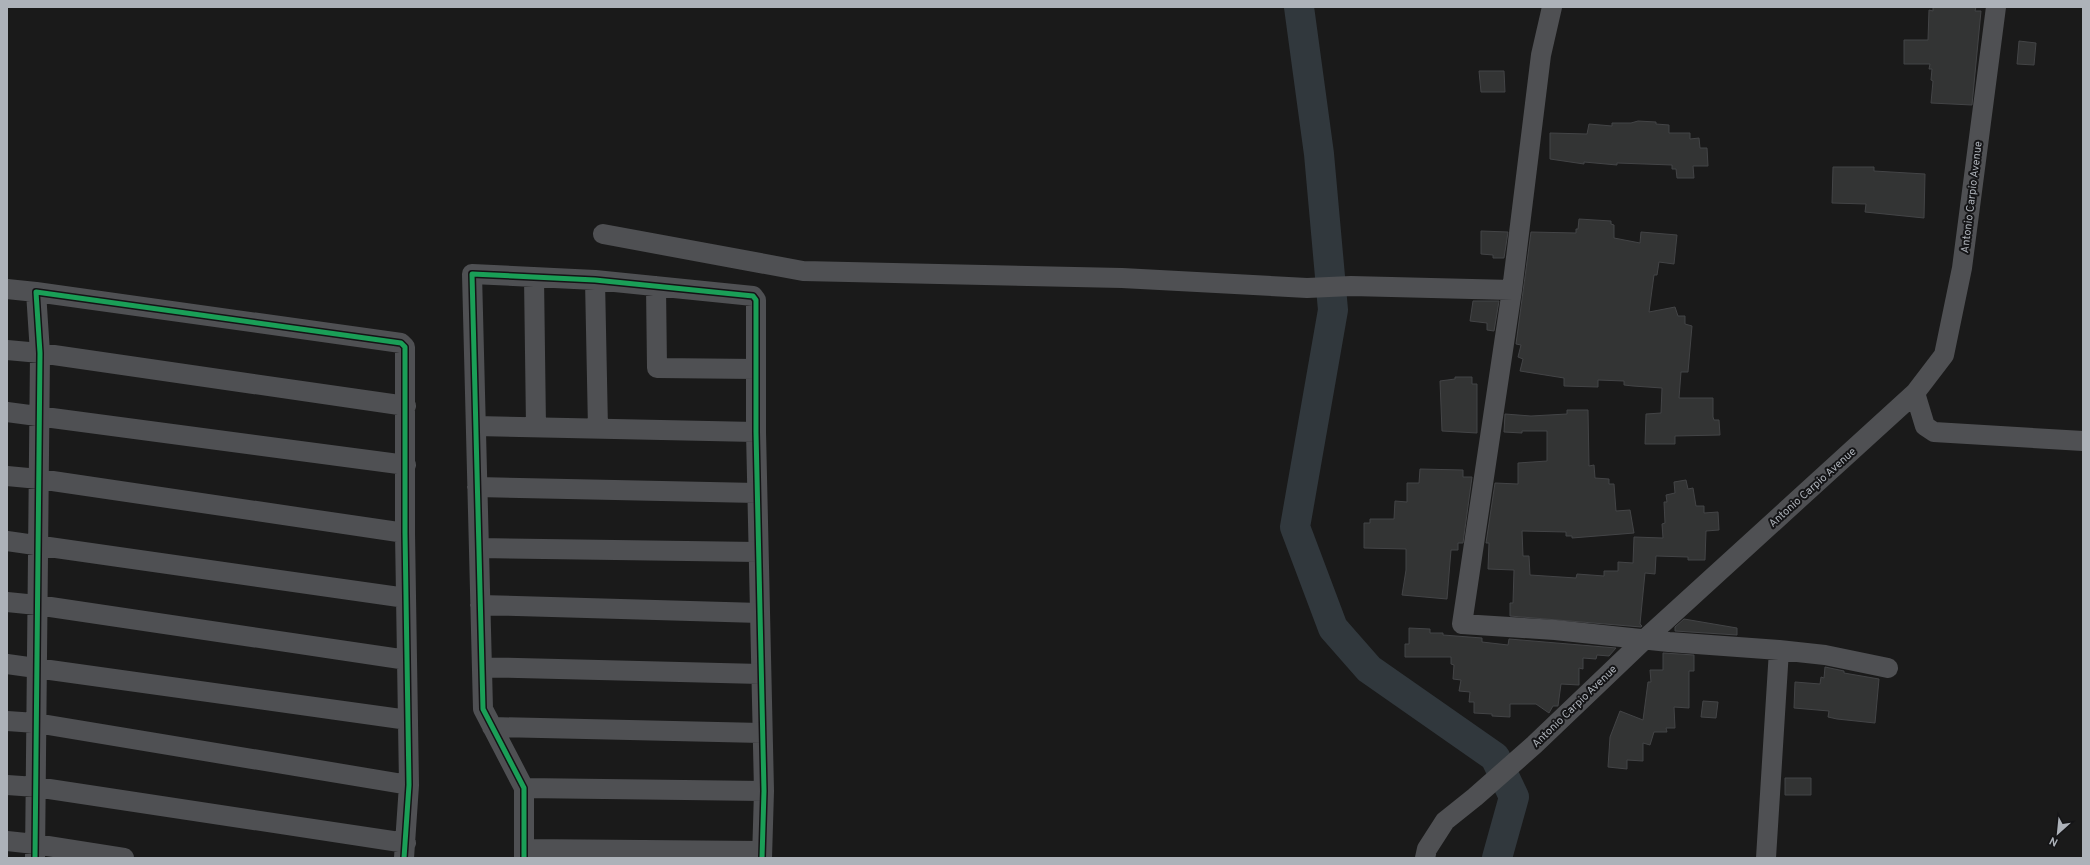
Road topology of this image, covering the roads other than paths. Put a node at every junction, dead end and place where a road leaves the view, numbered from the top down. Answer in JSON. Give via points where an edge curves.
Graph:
{"nodes":[{"id":1,"x":1552,"y":7,"type":"edge"},
{"id":2,"x":1996,"y":7,"type":"edge"},
{"id":3,"x":603,"y":234,"type":"dead end"},
{"id":4,"x":534,"y":277,"type":"junction"},
{"id":5,"x":595,"y":280,"type":"junction"},
{"id":6,"x":656,"y":286,"type":"junction"},
{"id":7,"x":7,"y":289,"type":"edge"},
{"id":8,"x":1512,"y":290,"type":"junction"},
{"id":9,"x":36,"y":292,"type":"junction"},
{"id":10,"x":7,"y":350,"type":"edge"},
{"id":11,"x":40,"y":352,"type":"junction"},
{"id":12,"x":756,"y":369,"type":"junction"},
{"id":13,"x":1915,"y":393,"type":"junction"},
{"id":14,"x":406,"y":406,"type":"junction"},
{"id":15,"x":7,"y":412,"type":"edge"},
{"id":16,"x":39,"y":415,"type":"junction"},
{"id":17,"x":476,"y":426,"type":"junction"},
{"id":18,"x":536,"y":427,"type":"junction"},
{"id":19,"x":598,"y":429,"type":"junction"},
{"id":20,"x":756,"y":432,"type":"junction"},
{"id":21,"x":2083,"y":441,"type":"edge"},
{"id":22,"x":406,"y":465,"type":"junction"},
{"id":23,"x":7,"y":476,"type":"edge"},
{"id":24,"x":38,"y":479,"type":"junction"},
{"id":25,"x":477,"y":487,"type":"junction"},
{"id":26,"x":757,"y":493,"type":"junction"},
{"id":27,"x":405,"y":533,"type":"junction"},
{"id":28,"x":7,"y":541,"type":"edge"},
{"id":29,"x":38,"y":544,"type":"junction"},
{"id":30,"x":479,"y":548,"type":"junction"},
{"id":31,"x":758,"y":552,"type":"junction"},
{"id":32,"x":406,"y":598,"type":"junction"},
{"id":33,"x":7,"y":602,"type":"edge"},
{"id":34,"x":37,"y":605,"type":"junction"},
{"id":35,"x":480,"y":605,"type":"junction"},
{"id":36,"x":760,"y":613,"type":"junction"},
{"id":37,"x":1644,"y":640,"type":"junction"},
{"id":38,"x":1779,"y":650,"type":"junction"},
{"id":39,"x":408,"y":660,"type":"junction"},
{"id":40,"x":7,"y":664,"type":"edge"},
{"id":41,"x":37,"y":667,"type":"junction"},
{"id":42,"x":482,"y":667,"type":"junction"},
{"id":43,"x":1888,"y":668,"type":"dead end"},
{"id":44,"x":761,"y":674,"type":"junction"},
{"id":45,"x":408,"y":720,"type":"junction"},
{"id":46,"x":7,"y":721,"type":"edge"},
{"id":47,"x":36,"y":723,"type":"junction"},
{"id":48,"x":492,"y":727,"type":"junction"},
{"id":49,"x":762,"y":733,"type":"junction"},
{"id":50,"x":7,"y":784,"type":"edge"},
{"id":51,"x":410,"y":785,"type":"junction"},
{"id":52,"x":36,"y":787,"type":"junction"},
{"id":53,"x":524,"y":788,"type":"junction"},
{"id":54,"x":764,"y":791,"type":"junction"},
{"id":55,"x":7,"y":841,"type":"edge"},
{"id":56,"x":405,"y":850,"type":"edge"},
{"id":57,"x":35,"y":851,"type":"edge"},
{"id":58,"x":524,"y":853,"type":"edge"},
{"id":59,"x":762,"y":854,"type":"edge"},
{"id":60,"x":124,"y":858,"type":"edge"},
{"id":61,"x":1425,"y":858,"type":"edge"},
{"id":62,"x":1766,"y":858,"type":"edge"}],
"edges":[{"from":1,"to":8,"type":"street","via":[[1541,55]]},
{"from":2,"to":13,"type":"street","name":"Antonio Carpio Avenue","via":[[1962,268],[1944,355]]},
{"from":3,"to":8,"type":"street","via":[[803,271],[1122,278],[1307,288],[1351,286]]},
{"from":4,"to":5,"type":"street"},
{"from":4,"to":17,"type":"street","via":[[472,274]]},
{"from":4,"to":18,"type":"street"},
{"from":5,"to":6,"type":"street"},
{"from":5,"to":19,"type":"street"},
{"from":6,"to":12,"type":"street","via":[[753,296],[757,303]]},
{"from":6,"to":12,"type":"street","via":[[657,368]]},
{"from":7,"to":9,"type":"street"},
{"from":8,"to":37,"type":"street","via":[[1462,624],[1554,630]]},
{"from":9,"to":11,"type":"street"},
{"from":9,"to":14,"type":"street","via":[[401,344],[405,346],[406,351]]},
{"from":10,"to":11,"type":"street"},
{"from":11,"to":14,"type":"street"},
{"from":11,"to":16,"type":"street"},
{"from":12,"to":20,"type":"street"},
{"from":13,"to":21,"type":"street","via":[[1926,426],[1934,432]]},
{"from":13,"to":37,"type":"street","name":"Antonio Carpio Avenue"},
{"from":14,"to":22,"type":"street"},
{"from":15,"to":16,"type":"street"},
{"from":16,"to":22,"type":"street"},
{"from":16,"to":24,"type":"street"},
{"from":17,"to":18,"type":"street"},
{"from":17,"to":25,"type":"street"},
{"from":18,"to":19,"type":"street"},
{"from":19,"to":20,"type":"street"},
{"from":20,"to":26,"type":"street"},
{"from":22,"to":27,"type":"street"},
{"from":23,"to":24,"type":"street"},
{"from":24,"to":27,"type":"street"},
{"from":24,"to":29,"type":"street"},
{"from":25,"to":26,"type":"street"},
{"from":25,"to":30,"type":"street"},
{"from":26,"to":31,"type":"street"},
{"from":27,"to":32,"type":"street"},
{"from":28,"to":29,"type":"street"},
{"from":29,"to":32,"type":"street"},
{"from":29,"to":34,"type":"street"},
{"from":30,"to":31,"type":"street"},
{"from":30,"to":35,"type":"street"},
{"from":31,"to":36,"type":"street"},
{"from":32,"to":39,"type":"street"},
{"from":33,"to":34,"type":"street"},
{"from":34,"to":39,"type":"street"},
{"from":34,"to":41,"type":"street"},
{"from":35,"to":36,"type":"street"},
{"from":35,"to":42,"type":"street"},
{"from":36,"to":44,"type":"street"},
{"from":37,"to":38,"type":"street"},
{"from":37,"to":61,"type":"street","name":"Antonio Carpio Avenue","via":[[1534,745],[1445,821],[1427,849]]},
{"from":38,"to":43,"type":"street"},
{"from":38,"to":62,"type":"street"},
{"from":39,"to":45,"type":"street"},
{"from":40,"to":41,"type":"street"},
{"from":41,"to":45,"type":"street"},
{"from":41,"to":47,"type":"street"},
{"from":42,"to":44,"type":"street"},
{"from":42,"to":48,"type":"street","via":[[483,709]]},
{"from":44,"to":49,"type":"street"},
{"from":45,"to":51,"type":"street"},
{"from":46,"to":47,"type":"street"},
{"from":47,"to":51,"type":"street"},
{"from":47,"to":52,"type":"street"},
{"from":48,"to":49,"type":"street"},
{"from":48,"to":53,"type":"street"},
{"from":49,"to":54,"type":"street"},
{"from":50,"to":52,"type":"street"},
{"from":51,"to":56,"type":"street"},
{"from":52,"to":56,"type":"street"},
{"from":52,"to":57,"type":"street"},
{"from":53,"to":54,"type":"street"},
{"from":53,"to":58,"type":"street"},
{"from":54,"to":59,"type":"street"},
{"from":55,"to":57,"type":"street"},
{"from":57,"to":60,"type":"street"},
{"from":58,"to":59,"type":"street"}]}
